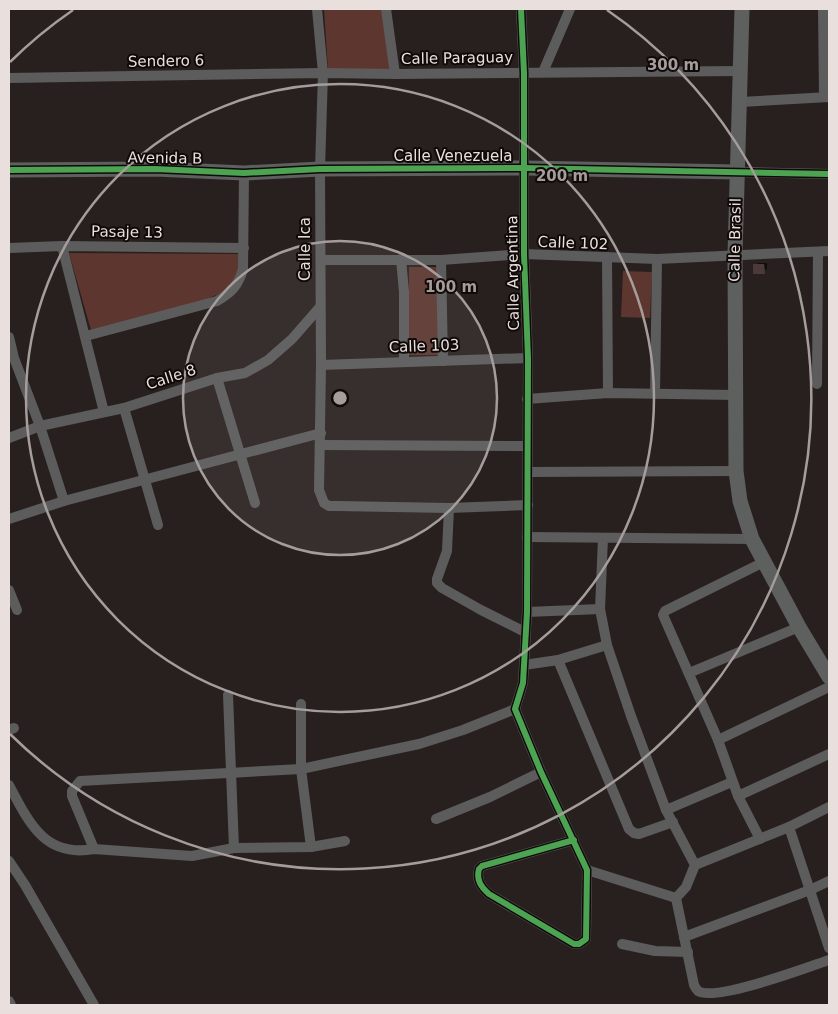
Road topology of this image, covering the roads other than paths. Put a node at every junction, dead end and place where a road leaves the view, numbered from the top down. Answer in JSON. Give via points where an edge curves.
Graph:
{"nodes":[{"id":1,"x":317,"y":9,"type":"edge"},
{"id":2,"x":386,"y":9,"type":"edge"},
{"id":3,"x":521,"y":9,"type":"edge"},
{"id":4,"x":570,"y":9,"type":"edge"},
{"id":5,"x":742,"y":9,"type":"edge"},
{"id":6,"x":823,"y":9,"type":"edge"},
{"id":7,"x":741,"y":71,"type":"junction"},
{"id":8,"x":323,"y":72,"type":"junction"},
{"id":9,"x":543,"y":72,"type":"junction"},
{"id":10,"x":524,"y":73,"type":"junction"},
{"id":11,"x":395,"y":74,"type":"junction"},
{"id":12,"x":9,"y":78,"type":"edge"},
{"id":13,"x":827,"y":97,"type":"edge"},
{"id":14,"x":740,"y":102,"type":"junction"},
{"id":15,"x":524,"y":168,"type":"junction"},
{"id":16,"x":320,"y":169,"type":"junction"},
{"id":17,"x":9,"y":170,"type":"edge"},
{"id":18,"x":737,"y":172,"type":"junction"},
{"id":19,"x":244,"y":173,"type":"junction"},
{"id":20,"x":829,"y":174,"type":"edge"},
{"id":21,"x":62,"y":246,"type":"junction"},
{"id":22,"x":9,"y":248,"type":"edge"},
{"id":23,"x":244,"y":248,"type":"junction"},
{"id":24,"x":829,"y":251,"type":"edge"},
{"id":25,"x":818,"y":252,"type":"junction"},
{"id":26,"x":524,"y":254,"type":"junction"},
{"id":27,"x":735,"y":255,"type":"junction"},
{"id":28,"x":607,"y":257,"type":"junction"},
{"id":29,"x":657,"y":259,"type":"junction"},
{"id":30,"x":321,"y":260,"type":"junction"},
{"id":31,"x":401,"y":260,"type":"junction"},
{"id":32,"x":441,"y":260,"type":"junction"},
{"id":33,"x":320,"y":307,"type":"junction"},
{"id":34,"x":86,"y":336,"type":"junction"},
{"id":35,"x":9,"y":337,"type":"edge"},
{"id":36,"x":528,"y":358,"type":"junction"},
{"id":37,"x":443,"y":361,"type":"junction"},
{"id":38,"x":404,"y":362,"type":"junction"},
{"id":39,"x":321,"y":364,"type":"junction"},
{"id":40,"x":217,"y":378,"type":"junction"},
{"id":41,"x":817,"y":384,"type":"dead end"},
{"id":42,"x":608,"y":393,"type":"junction"},
{"id":43,"x":655,"y":394,"type":"junction"},
{"id":44,"x":735,"y":395,"type":"junction"},
{"id":45,"x":527,"y":399,"type":"junction"},
{"id":46,"x":124,"y":408,"type":"junction"},
{"id":47,"x":104,"y":412,"type":"junction"},
{"id":48,"x":40,"y":426,"type":"junction"},
{"id":49,"x":321,"y":432,"type":"junction"},
{"id":50,"x":9,"y":438,"type":"edge"},
{"id":51,"x":321,"y":445,"type":"junction"},
{"id":52,"x":526,"y":446,"type":"junction"},
{"id":53,"x":241,"y":453,"type":"junction"},
{"id":54,"x":736,"y":471,"type":"junction"},
{"id":55,"x":528,"y":472,"type":"junction"},
{"id":56,"x":145,"y":480,"type":"junction"},
{"id":57,"x":64,"y":501,"type":"junction"},
{"id":58,"x":254,"y":503,"type":"dead end"},
{"id":59,"x":528,"y":505,"type":"junction"},
{"id":60,"x":449,"y":508,"type":"junction"},
{"id":61,"x":9,"y":519,"type":"edge"},
{"id":62,"x":158,"y":525,"type":"dead end"},
{"id":63,"x":527,"y":537,"type":"junction"},
{"id":64,"x":603,"y":538,"type":"junction"},
{"id":65,"x":752,"y":539,"type":"junction"},
{"id":66,"x":764,"y":562,"type":"junction"},
{"id":67,"x":9,"y":590,"type":"edge"},
{"id":68,"x":600,"y":609,"type":"junction"},
{"id":69,"x":17,"y":610,"type":"dead end"},
{"id":70,"x":527,"y":612,"type":"junction"},
{"id":71,"x":799,"y":627,"type":"junction"},
{"id":72,"x":525,"y":632,"type":"junction"},
{"id":73,"x":607,"y":645,"type":"junction"},
{"id":74,"x":558,"y":660,"type":"junction"},
{"id":75,"x":524,"y":665,"type":"junction"},
{"id":76,"x":689,"y":673,"type":"junction"},
{"id":77,"x":829,"y":677,"type":"edge"},
{"id":78,"x":829,"y":687,"type":"edge"},
{"id":79,"x":228,"y":695,"type":"dead end"},
{"id":80,"x":301,"y":704,"type":"dead end"},
{"id":81,"x":515,"y":709,"type":"junction"},
{"id":82,"x":718,"y":740,"type":"junction"},
{"id":83,"x":829,"y":754,"type":"edge"},
{"id":84,"x":301,"y":769,"type":"junction"},
{"id":85,"x":232,"y":772,"type":"junction"},
{"id":86,"x":541,"y":772,"type":"junction"},
{"id":87,"x":732,"y":782,"type":"junction"},
{"id":88,"x":9,"y":785,"type":"edge"},
{"id":89,"x":738,"y":796,"type":"junction"},
{"id":90,"x":829,"y":807,"type":"edge"},
{"id":91,"x":666,"y":810,"type":"junction"},
{"id":92,"x":436,"y":819,"type":"dead end"},
{"id":93,"x":673,"y":822,"type":"junction"},
{"id":94,"x":789,"y":827,"type":"junction"},
{"id":95,"x":760,"y":839,"type":"junction"},
{"id":96,"x":574,"y":840,"type":"junction"},
{"id":97,"x":345,"y":841,"type":"dead end"},
{"id":98,"x":311,"y":846,"type":"junction"},
{"id":99,"x":234,"y":848,"type":"junction"},
{"id":100,"x":94,"y":849,"type":"junction"},
{"id":101,"x":9,"y":861,"type":"edge"},
{"id":102,"x":695,"y":865,"type":"junction"},
{"id":103,"x":587,"y":870,"type":"junction"},
{"id":104,"x":829,"y":881,"type":"edge"},
{"id":105,"x":810,"y":890,"type":"junction"},
{"id":106,"x":676,"y":898,"type":"junction"},
{"id":107,"x":684,"y":937,"type":"junction"},
{"id":108,"x":622,"y":944,"type":"dead end"},
{"id":109,"x":829,"y":948,"type":"edge"},
{"id":110,"x":688,"y":952,"type":"junction"},
{"id":111,"x":829,"y":960,"type":"edge"},
{"id":112,"x":9,"y":1001,"type":"edge"},
{"id":113,"x":11,"y":1005,"type":"edge"},
{"id":114,"x":94,"y":1005,"type":"edge"}],
"edges":[{"from":1,"to":8,"type":"street","name":"Calle Ica"},
{"from":2,"to":11,"type":"street"},
{"from":3,"to":10,"type":"street","name":"Calle Argentina"},
{"from":4,"to":9,"type":"street"},
{"from":5,"to":7,"type":"street","name":"Calle Brasil"},
{"from":6,"to":13,"type":"street"},
{"from":7,"to":9,"type":"street","name":"Calle Paraguay"},
{"from":7,"to":14,"type":"street","name":"Calle Brasil"},
{"from":8,"to":11,"type":"street","name":"Calle Paraguay"},
{"from":8,"to":12,"type":"street","name":"Sendero 6"},
{"from":8,"to":16,"type":"street","name":"Calle Ica"},
{"from":9,"to":10,"type":"street","name":"Calle Paraguay"},
{"from":10,"to":11,"type":"street","name":"Calle Paraguay"},
{"from":10,"to":15,"type":"street","name":"Calle Argentina"},
{"from":13,"to":14,"type":"street"},
{"from":14,"to":18,"type":"street","name":"Calle Brasil"},
{"from":15,"to":16,"type":"street","name":"Calle Venezuela"},
{"from":15,"to":18,"type":"street","name":"Calle Venezuela"},
{"from":15,"to":26,"type":"street","name":"Calle Argentina"},
{"from":16,"to":19,"type":"street","name":"Avenida B"},
{"from":16,"to":30,"type":"street","name":"Calle Ica"},
{"from":17,"to":19,"type":"street","name":"Avenida B","via":[[155,169]]},
{"from":18,"to":20,"type":"street"},
{"from":18,"to":27,"type":"street","name":"Calle Brasil"},
{"from":19,"to":23,"type":"street"},
{"from":21,"to":22,"type":"street","name":"Pasaje 13"},
{"from":21,"to":23,"type":"street","name":"Pasaje 13"},
{"from":21,"to":34,"type":"street"},
{"from":23,"to":34,"type":"street","via":[[240,280],[231,293],[217,301]]},
{"from":24,"to":25,"type":"street","name":"Calle 102"},
{"from":25,"to":27,"type":"street","name":"Calle 102"},
{"from":25,"to":41,"type":"street"},
{"from":26,"to":28,"type":"street","name":"Calle 102"},
{"from":26,"to":32,"type":"street","name":"Calle 102"},
{"from":26,"to":36,"type":"street","name":"Calle Argentina"},
{"from":27,"to":29,"type":"street","name":"Calle 102"},
{"from":27,"to":44,"type":"street","name":"Calle Brasil"},
{"from":28,"to":29,"type":"street","name":"Calle 102"},
{"from":28,"to":42,"type":"street"},
{"from":29,"to":43,"type":"street"},
{"from":30,"to":31,"type":"street","name":"Calle 102"},
{"from":30,"to":33,"type":"street","name":"Calle Ica"},
{"from":31,"to":32,"type":"street","name":"Calle 102"},
{"from":31,"to":38,"type":"street"},
{"from":32,"to":37,"type":"street"},
{"from":33,"to":39,"type":"street","name":"Calle Ica"},
{"from":33,"to":40,"type":"street","name":"Calle 8","via":[[268,360],[245,373]]},
{"from":34,"to":47,"type":"street"},
{"from":35,"to":48,"type":"street"},
{"from":36,"to":37,"type":"street","name":"Calle 103"},
{"from":36,"to":45,"type":"street","name":"Calle Argentina"},
{"from":37,"to":38,"type":"street","name":"Calle 103"},
{"from":38,"to":39,"type":"street","name":"Calle 103"},
{"from":39,"to":49,"type":"street","name":"Calle Ica"},
{"from":40,"to":46,"type":"street","name":"Calle 8"},
{"from":40,"to":53,"type":"street"},
{"from":42,"to":43,"type":"street"},
{"from":42,"to":45,"type":"street"},
{"from":43,"to":44,"type":"street"},
{"from":44,"to":54,"type":"street","name":"Calle Brasil"},
{"from":45,"to":52,"type":"street","name":"Calle Argentina"},
{"from":46,"to":47,"type":"street","name":"Calle 8"},
{"from":46,"to":56,"type":"street"},
{"from":47,"to":48,"type":"street","name":"Calle 8"},
{"from":48,"to":50,"type":"street","name":"Calle 8"},
{"from":48,"to":57,"type":"street"},
{"from":49,"to":51,"type":"street","name":"Calle Ica"},
{"from":49,"to":53,"type":"street"},
{"from":51,"to":52,"type":"street"},
{"from":51,"to":60,"type":"street","name":"Calle Ica","via":[[319,490],[324,503],[329,506]]},
{"from":52,"to":55,"type":"street","name":"Calle Argentina"},
{"from":53,"to":56,"type":"street"},
{"from":53,"to":58,"type":"street"},
{"from":54,"to":55,"type":"street"},
{"from":54,"to":65,"type":"street","name":"Calle Brasil","via":[[740,501]]},
{"from":55,"to":59,"type":"street","name":"Calle Argentina"},
{"from":56,"to":57,"type":"street"},
{"from":56,"to":62,"type":"street"},
{"from":57,"to":61,"type":"street"},
{"from":59,"to":60,"type":"street"},
{"from":59,"to":63,"type":"street","name":"Calle Argentina"},
{"from":60,"to":72,"type":"street","via":[[447,551],[437,582],[442,588]]},
{"from":63,"to":64,"type":"street"},
{"from":63,"to":70,"type":"street","name":"Calle Argentina"},
{"from":64,"to":65,"type":"street"},
{"from":64,"to":68,"type":"street"},
{"from":65,"to":66,"type":"street","name":"Calle Brasil"},
{"from":66,"to":71,"type":"street","name":"Calle Brasil"},
{"from":66,"to":76,"type":"street","via":[[665,611],[664,619]]},
{"from":67,"to":69,"type":"street"},
{"from":68,"to":70,"type":"street"},
{"from":68,"to":73,"type":"street"},
{"from":70,"to":72,"type":"street","name":"Calle Argentina"},
{"from":71,"to":76,"type":"street"},
{"from":71,"to":77,"type":"street","name":"Calle Brasil"},
{"from":72,"to":75,"type":"street","name":"Calle Argentina"},
{"from":73,"to":74,"type":"street"},
{"from":73,"to":91,"type":"street"},
{"from":74,"to":75,"type":"street"},
{"from":74,"to":93,"type":"street","via":[[629,830],[639,834]]},
{"from":75,"to":81,"type":"street","name":"Calle Argentina","via":[[523,683]]},
{"from":76,"to":82,"type":"street"},
{"from":78,"to":82,"type":"street"},
{"from":79,"to":85,"type":"street"},
{"from":80,"to":84,"type":"street"},
{"from":81,"to":84,"type":"street","via":[[419,744]]},
{"from":81,"to":86,"type":"street"},
{"from":82,"to":87,"type":"street"},
{"from":83,"to":89,"type":"street"},
{"from":84,"to":85,"type":"street"},
{"from":84,"to":98,"type":"street"},
{"from":85,"to":99,"type":"street"},
{"from":85,"to":100,"type":"street","via":[[80,781],[72,796]]},
{"from":86,"to":92,"type":"street"},
{"from":86,"to":96,"type":"street"},
{"from":87,"to":89,"type":"street"},
{"from":87,"to":91,"type":"street"},
{"from":88,"to":100,"type":"street","via":[[21,808],[48,842],[64,850]]},
{"from":89,"to":95,"type":"street"},
{"from":90,"to":94,"type":"street"},
{"from":91,"to":93,"type":"street"},
{"from":93,"to":102,"type":"street"},
{"from":94,"to":95,"type":"street"},
{"from":94,"to":105,"type":"street"},
{"from":95,"to":102,"type":"street"},
{"from":96,"to":103,"type":"street"},
{"from":96,"to":103,"type":"street","via":[[482,866],[478,874],[482,888],[579,944],[586,939]]},
{"from":97,"to":98,"type":"street"},
{"from":98,"to":99,"type":"street"},
{"from":99,"to":100,"type":"street","via":[[192,856]]},
{"from":101,"to":114,"type":"street"},
{"from":102,"to":106,"type":"street","via":[[691,879]]},
{"from":103,"to":106,"type":"street"},
{"from":104,"to":105,"type":"street"},
{"from":105,"to":107,"type":"street"},
{"from":105,"to":109,"type":"street"},
{"from":106,"to":107,"type":"street"},
{"from":107,"to":110,"type":"street"},
{"from":108,"to":110,"type":"street","via":[[656,951]]},
{"from":110,"to":111,"type":"street","via":[[694,985],[704,993],[738,990]]},
{"from":112,"to":113,"type":"street"}]}
